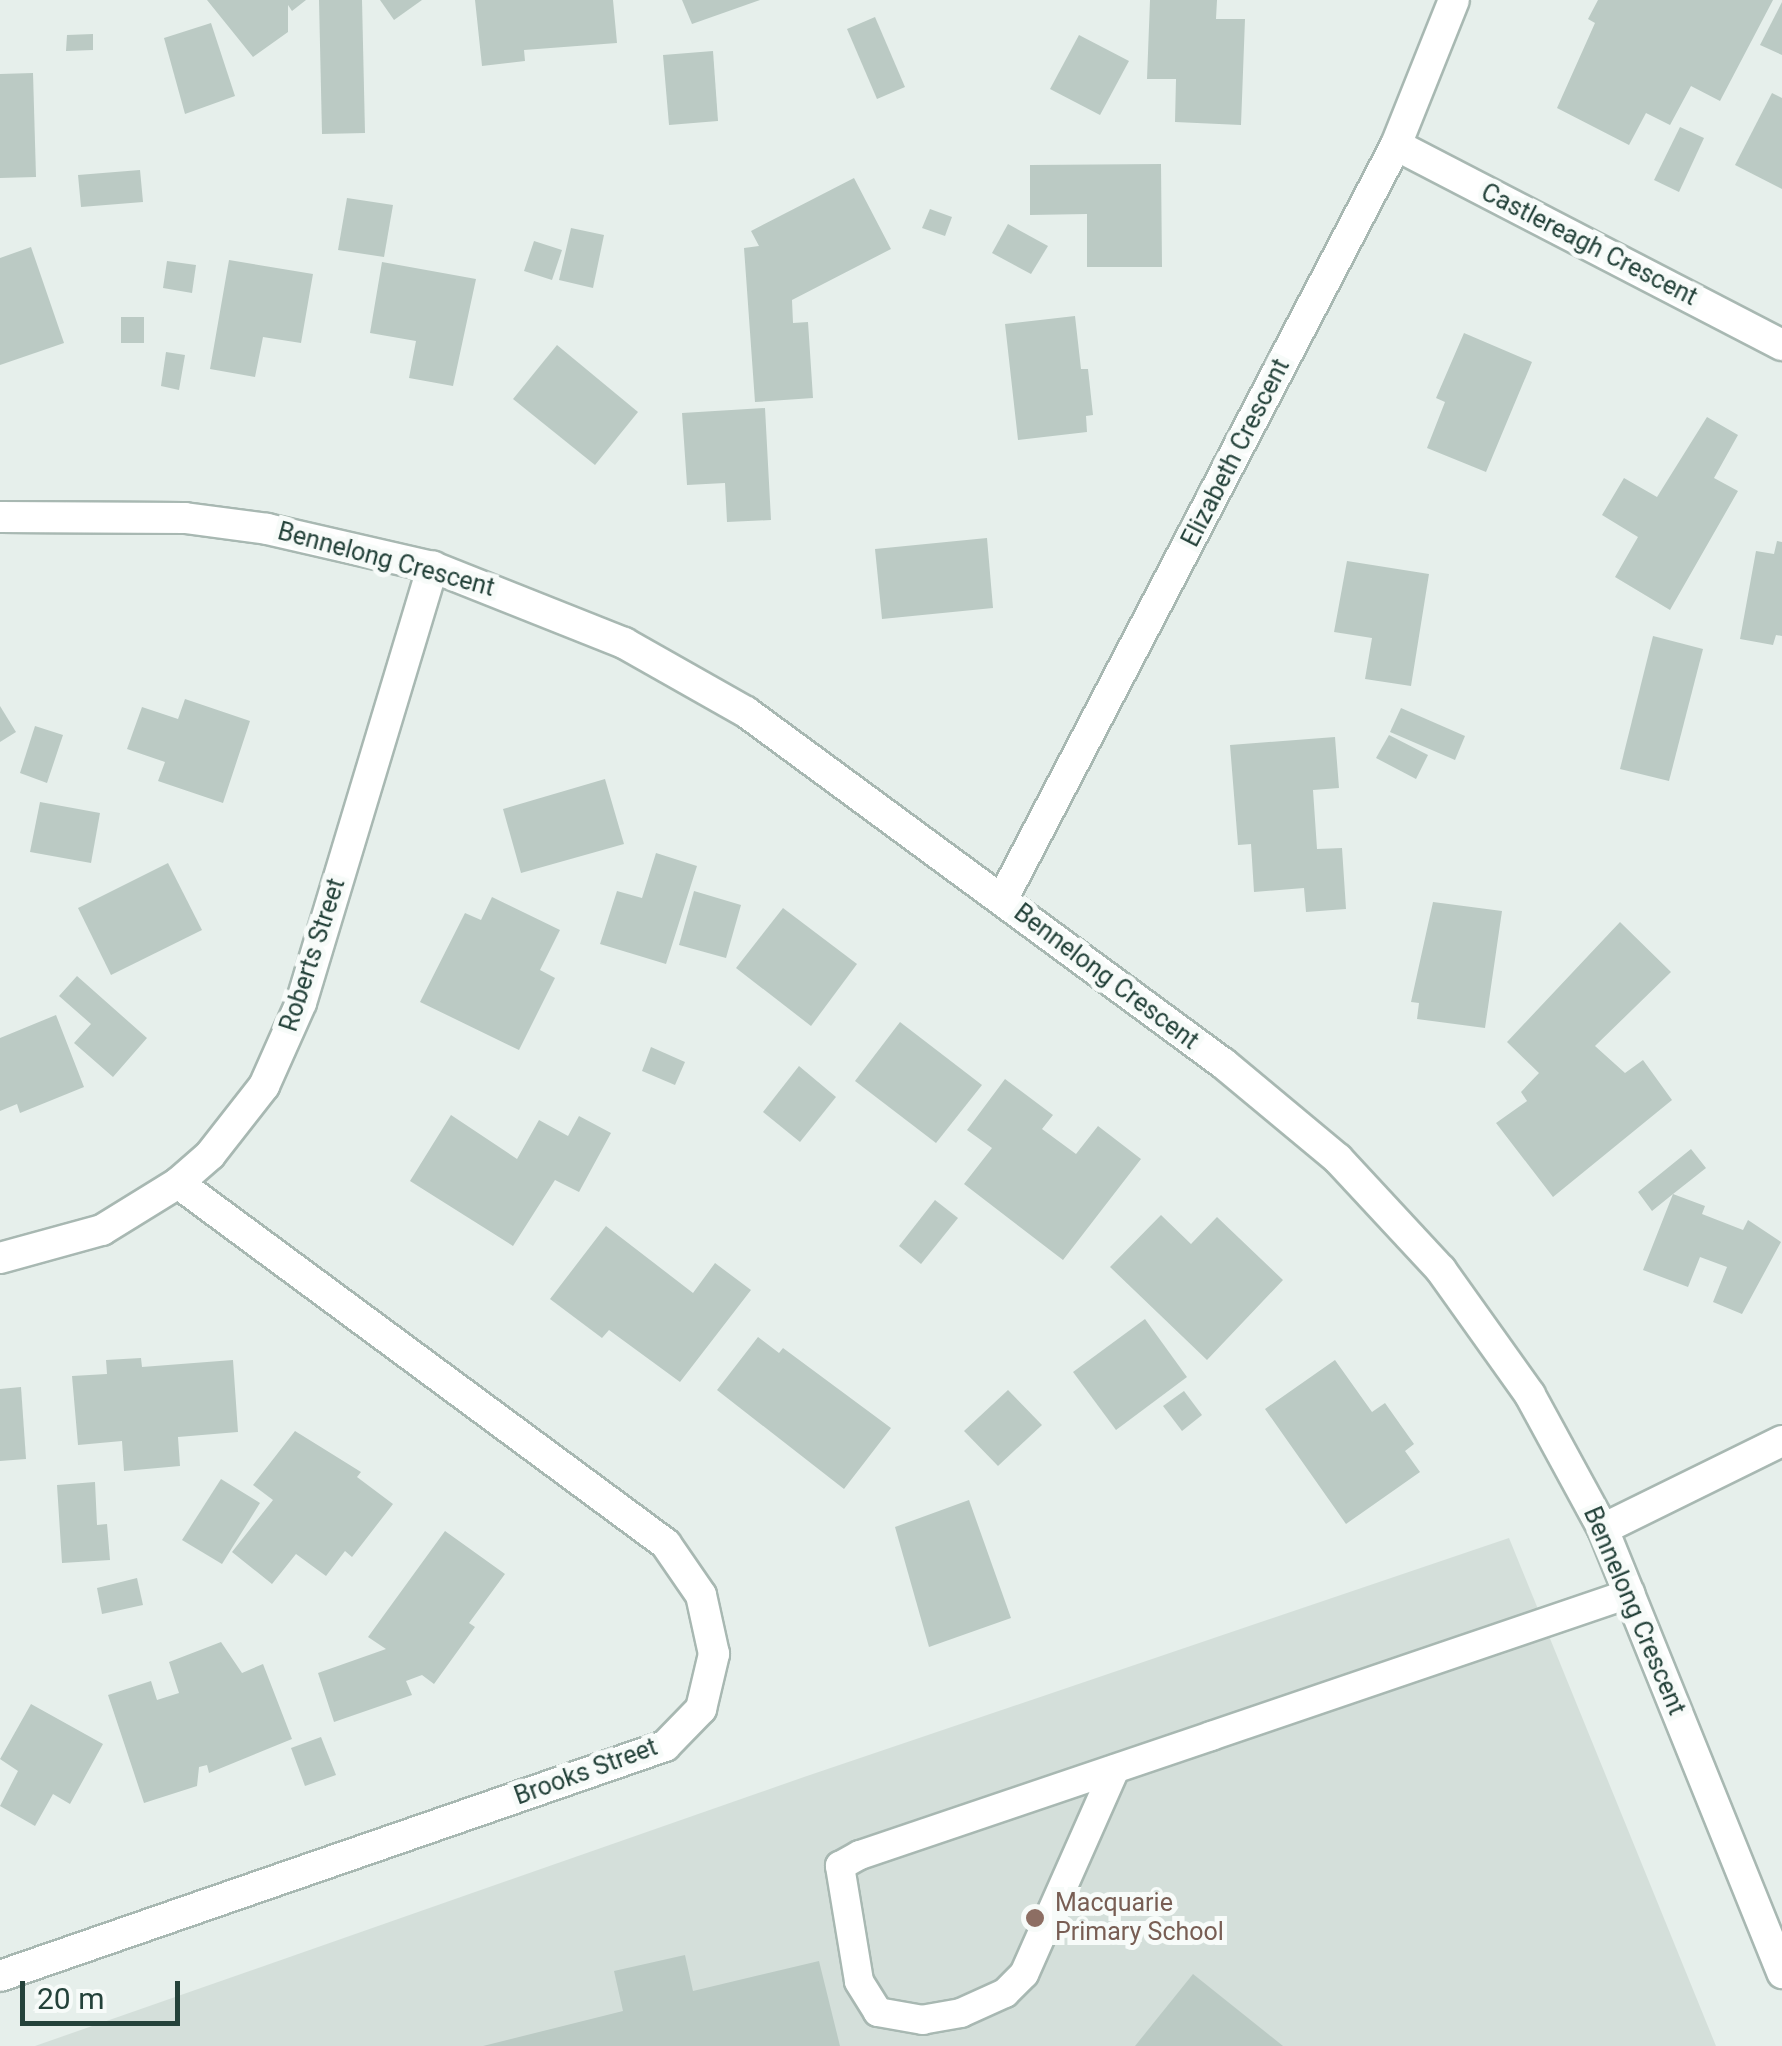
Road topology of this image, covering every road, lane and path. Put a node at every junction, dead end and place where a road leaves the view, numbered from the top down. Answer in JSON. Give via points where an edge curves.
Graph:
{"nodes":[{"id":1,"x":1454,"y":0,"type":"edge"},
{"id":2,"x":1396,"y":144,"type":"junction"},
{"id":3,"x":1782,"y":346,"type":"edge"},
{"id":4,"x":0,"y":517,"type":"edge"},
{"id":5,"x":433,"y":567,"type":"junction"},
{"id":6,"x":1002,"y":900,"type":"junction"},
{"id":7,"x":178,"y":1183,"type":"junction"},
{"id":8,"x":0,"y":1258,"type":"edge"},
{"id":9,"x":1782,"y":1441,"type":"edge"},
{"id":10,"x":1603,"y":1529,"type":"junction"},
{"id":11,"x":1630,"y":1593,"type":"junction"},
{"id":12,"x":1115,"y":1769,"type":"junction"},
{"id":13,"x":1782,"y":1974,"type":"edge"},
{"id":14,"x":0,"y":1976,"type":"edge"}],
"edges":[{"from":1,"to":2,"type":"street","name":"Elizabeth Crescent"},
{"from":2,"to":3,"type":"street","name":"Castlereagh Crescent"},
{"from":2,"to":6,"type":"street","name":"Elizabeth Crescent"},
{"from":4,"to":5,"type":"street","name":"Bennelong Crescent","via":[[185,518],[267,528]]},
{"from":5,"to":6,"type":"street","name":"Bennelong Crescent","via":[[624,642],[746,712]]},
{"from":5,"to":7,"type":"street","name":"Roberts Street","via":[[301,1003],[264,1086],[210,1155]]},
{"from":6,"to":10,"type":"street","name":"Bennelong Crescent","via":[[1224,1064],[1338,1159],[1464,1302],[1530,1396]]},
{"from":7,"to":8,"type":"street","name":"Roberts Street","via":[[102,1230]]},
{"from":7,"to":14,"type":"street","name":"Brooks Street","via":[[666,1544],[702,1594],[714,1654],[702,1709],[666,1746]]},
{"from":9,"to":10,"type":"street"},
{"from":10,"to":11,"type":"street","name":"Bennelong Crescent"},
{"from":11,"to":12,"type":"lane"},
{"from":11,"to":13,"type":"street","name":"Bennelong Crescent"},
{"from":12,"to":12,"type":"lane","via":[[840,1866],[859,1981],[878,2012],[923,2020],[961,2013],[1005,1993],[1024,1974]]}]}
